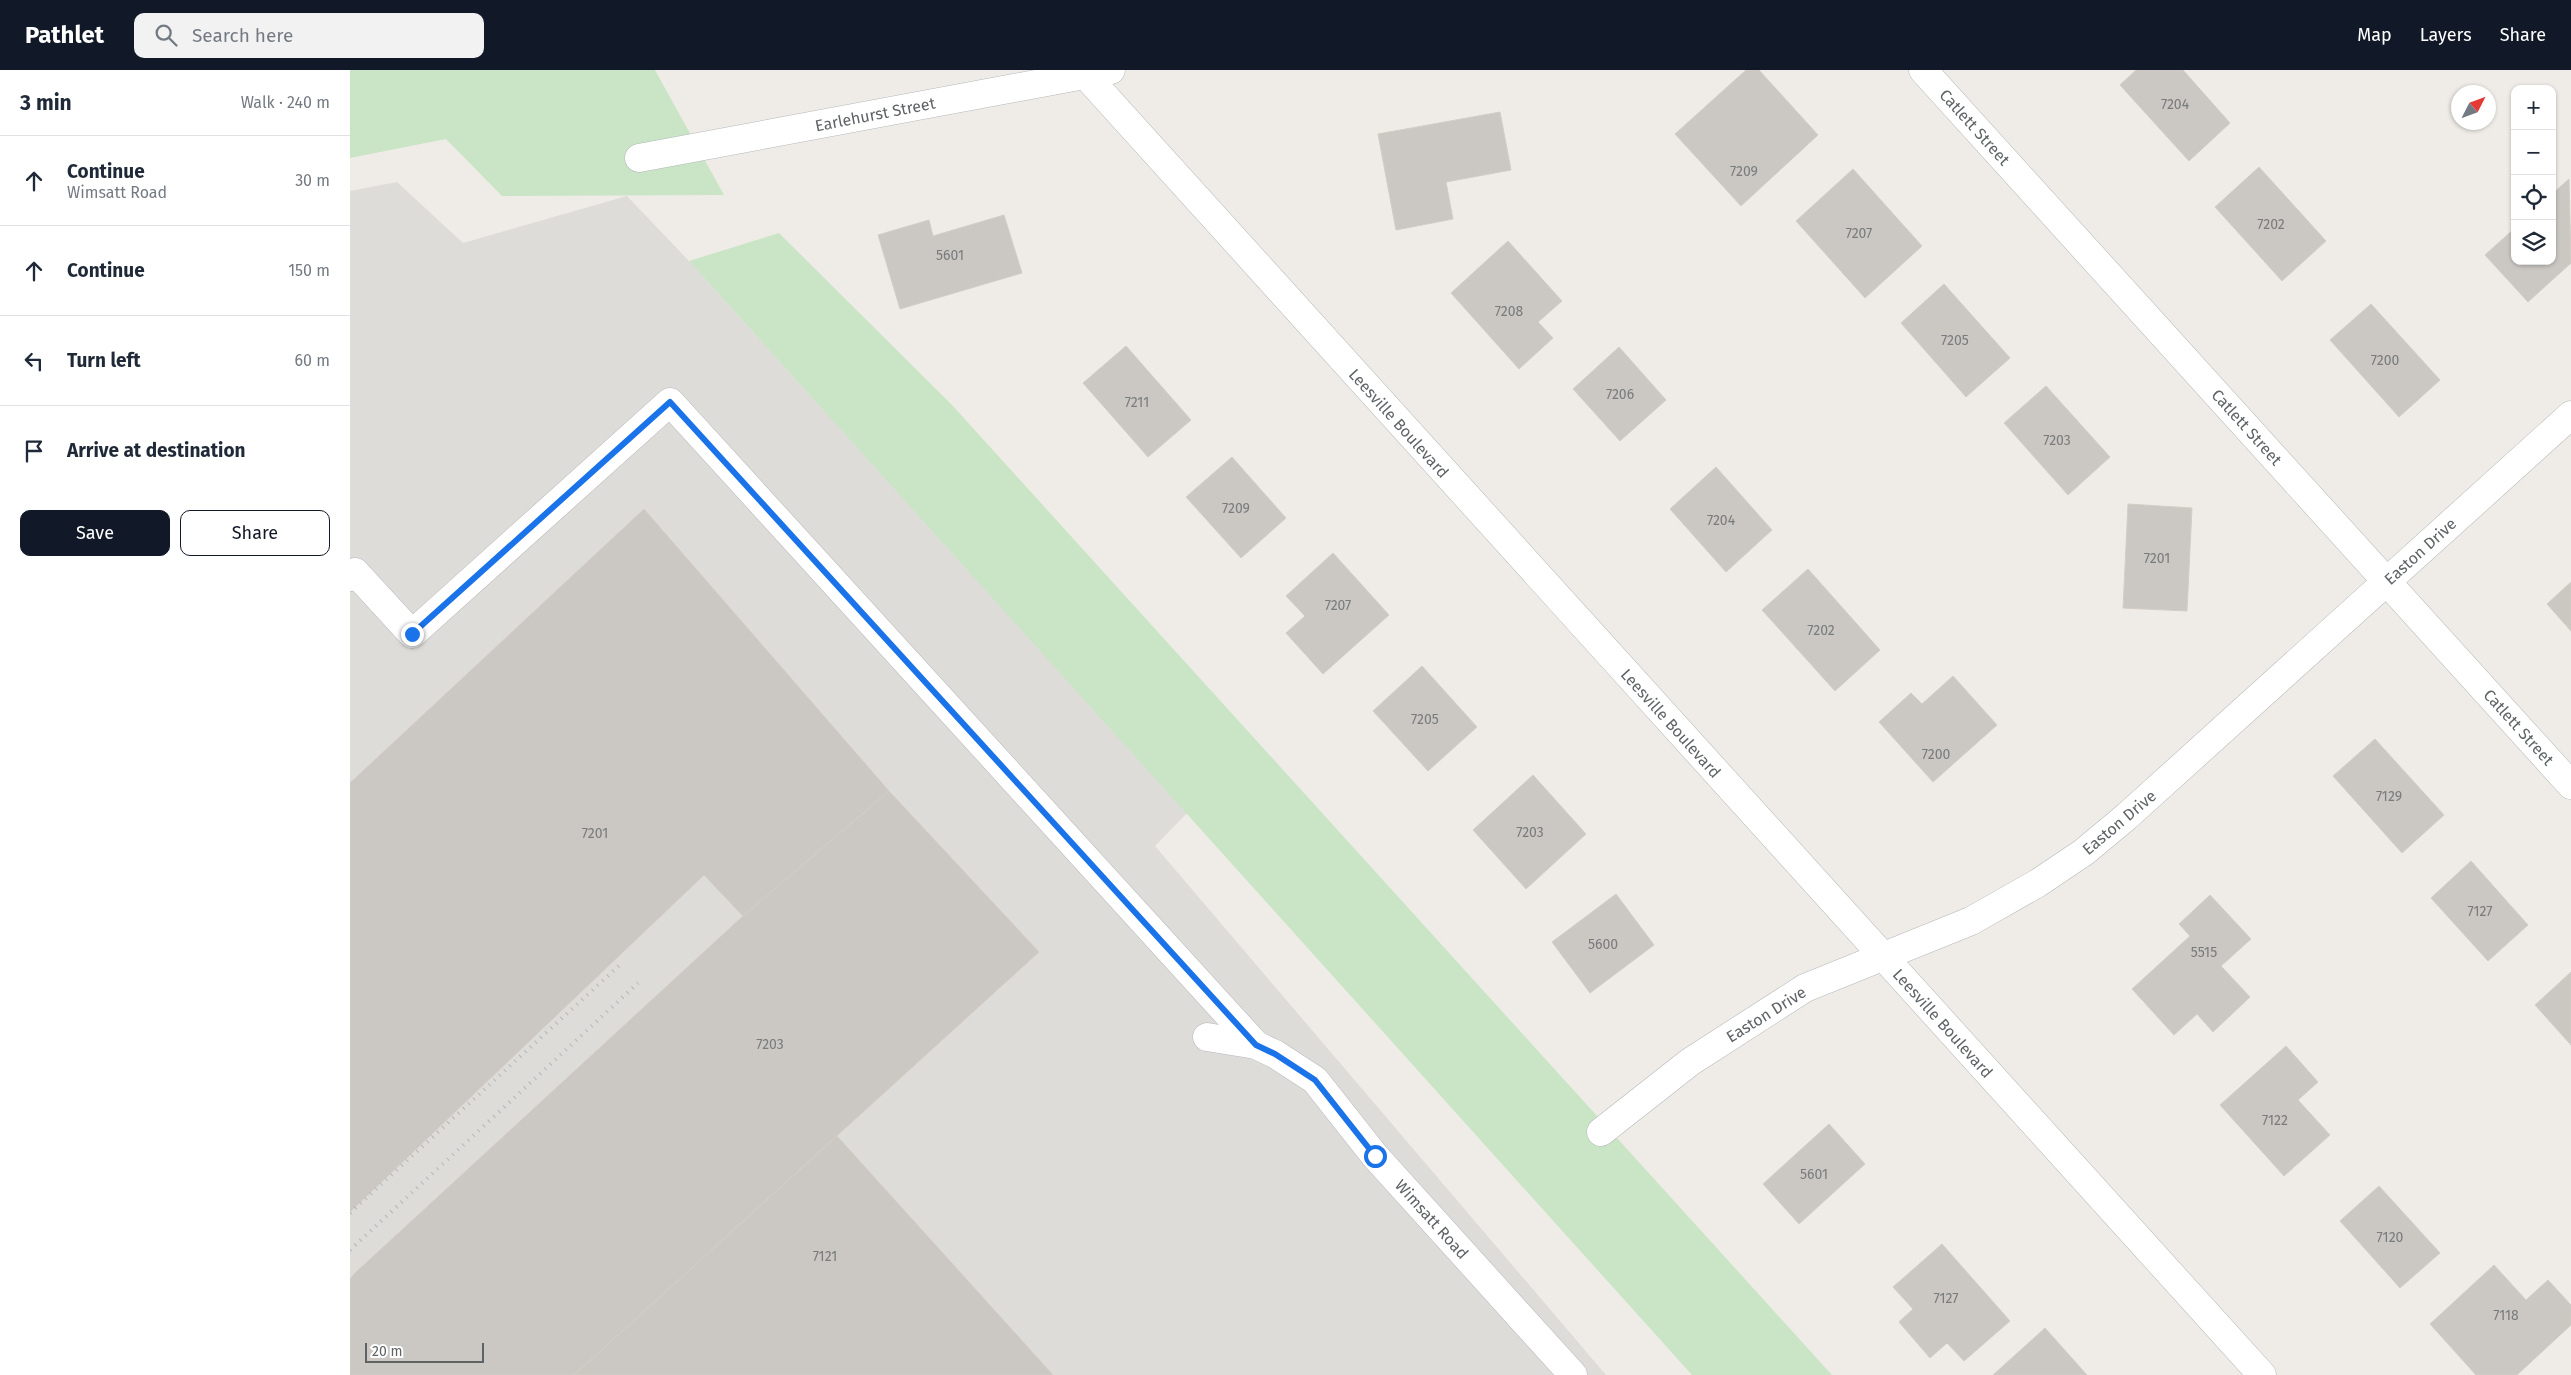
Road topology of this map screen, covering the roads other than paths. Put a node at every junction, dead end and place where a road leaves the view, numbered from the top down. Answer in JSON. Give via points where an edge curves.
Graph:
{"nodes":[{"id":1,"x":1923,"y":70,"type":"edge"},
{"id":2,"x":1093,"y":72,"type":"edge"},
{"id":3,"x":639,"y":158,"type":"dead end"},
{"id":4,"x":2571,"y":415,"type":"edge"},
{"id":5,"x":350,"y":576,"type":"edge"},
{"id":6,"x":2387,"y":581,"type":"junction"},
{"id":7,"x":2571,"y":784,"type":"edge"},
{"id":8,"x":1881,"y":956,"type":"junction"},
{"id":9,"x":1208,"y":1037,"type":"dead end"},
{"id":10,"x":1256,"y":1045,"type":"junction"},
{"id":11,"x":1601,"y":1132,"type":"dead end"},
{"id":12,"x":1572,"y":1375,"type":"edge"},
{"id":13,"x":2262,"y":1375,"type":"edge"}],
"edges":[{"from":1,"to":6,"type":"street","name":"Catlett Street"},
{"from":2,"to":3,"type":"street","name":"Earlehurst Street"},
{"from":2,"to":8,"type":"street","name":"Leesville Boulevard"},
{"from":4,"to":6,"type":"street","name":"Easton Drive"},
{"from":5,"to":10,"type":"street","via":[[356,572],[412,634],[670,402]]},
{"from":6,"to":7,"type":"street","name":"Catlett Street"},
{"from":6,"to":8,"type":"street","name":"Easton Drive","via":[[2084,852],[1971,921]]},
{"from":8,"to":11,"type":"street","name":"Easton Drive","via":[[1805,988],[1690,1062]]},
{"from":8,"to":13,"type":"street","name":"Leesville Boulevard"},
{"from":9,"to":10,"type":"street","name":"Wimsatt Road"},
{"from":10,"to":12,"type":"street","name":"Wimsatt Road","via":[[1315,1080],[1375,1156]]}]}
